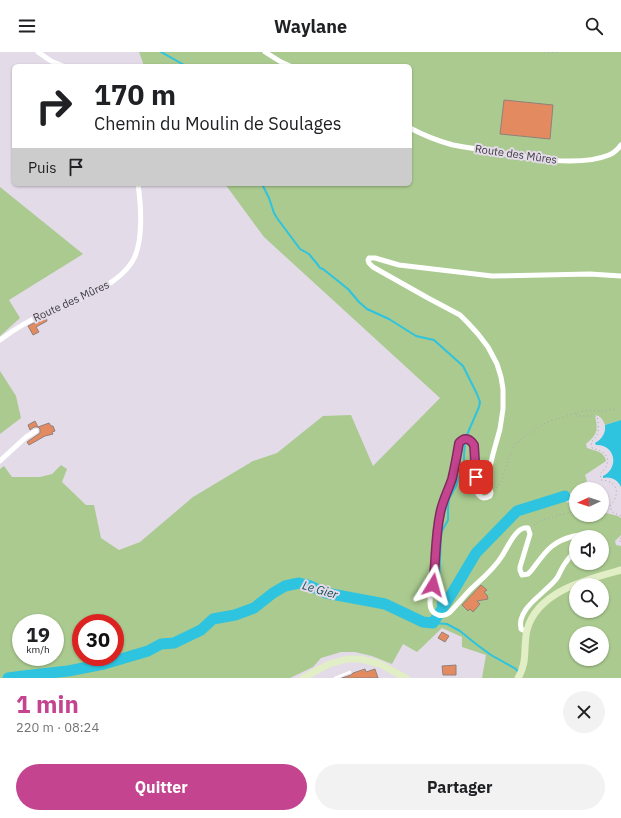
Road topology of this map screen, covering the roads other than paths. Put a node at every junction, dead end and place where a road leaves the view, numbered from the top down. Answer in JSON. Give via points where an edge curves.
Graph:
{"nodes":[{"id":1,"x":38,"y":52,"type":"edge"},
{"id":2,"x":265,"y":52,"type":"edge"},
{"id":3,"x":58,"y":64,"type":"edge"},
{"id":4,"x":286,"y":64,"type":"edge"},
{"id":5,"x":412,"y":129,"type":"edge"},
{"id":6,"x":621,"y":145,"type":"edge"},
{"id":7,"x":138,"y":186,"type":"edge"},
{"id":8,"x":621,"y":276,"type":"edge"},
{"id":9,"x":0,"y":340,"type":"edge"},
{"id":10,"x":36,"y":431,"type":"dead end"},
{"id":11,"x":0,"y":461,"type":"edge"},
{"id":12,"x":569,"y":538,"type":"edge"},
{"id":13,"x":569,"y":558,"type":"edge"},
{"id":14,"x":621,"y":570,"type":"edge"},
{"id":15,"x":527,"y":632,"type":"junction"},
{"id":16,"x":350,"y":672,"type":"dead end"},
{"id":17,"x":303,"y":678,"type":"edge"},
{"id":18,"x":335,"y":678,"type":"edge"},
{"id":19,"x":406,"y":678,"type":"edge"},
{"id":20,"x":518,"y":678,"type":"edge"}],
"edges":[{"from":1,"to":3,"type":"street"},
{"from":2,"to":4,"type":"street"},
{"from":5,"to":6,"type":"street","name":"Route des Mûres","via":[[452,144],[544,160],[594,158],[609,155]]},
{"from":7,"to":9,"type":"street","name":"Route des Mûres","via":[[141,201],[138,247],[133,261],[123,274],[86,297],[27,322]]},
{"from":8,"to":12,"type":"street","via":[[492,276],[399,265],[375,258],[368,260],[373,267],[460,315],[488,348],[501,376],[503,409],[488,480],[488,498],[478,494],[474,445],[469,439],[459,443],[452,477],[440,512],[430,604],[434,614],[446,616],[488,574],[514,536],[523,528],[528,528],[530,534],[520,567],[522,575],[528,574],[553,545]]},
{"from":10,"to":11,"type":"street"},
{"from":13,"to":15,"type":"street","via":[[557,578],[525,612],[520,626]]},
{"from":14,"to":15,"type":"main road","via":[[573,585],[551,597],[532,618]]},
{"from":15,"to":20,"type":"main road","via":[[524,662]]},
{"from":16,"to":18,"type":"lane"},
{"from":17,"to":19,"type":"main road","via":[[329,664],[347,659],[361,659],[380,664]]}]}
